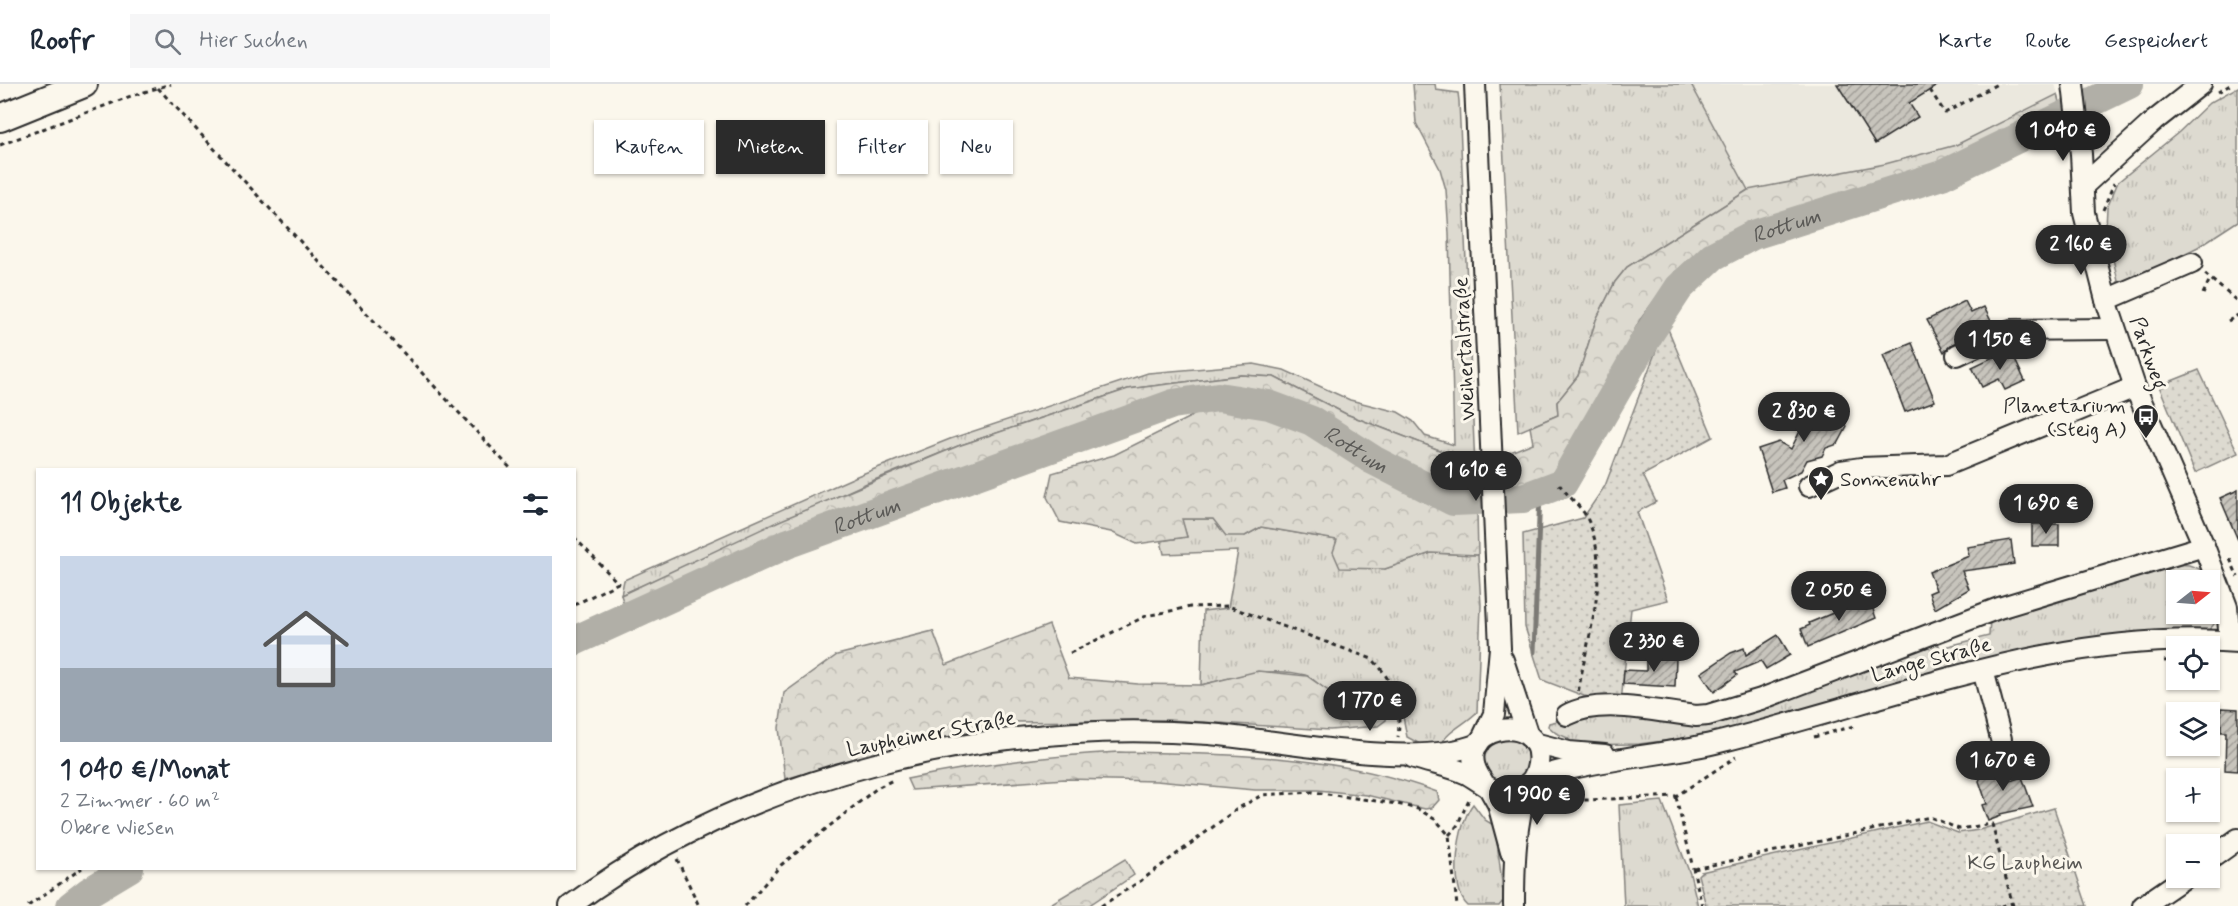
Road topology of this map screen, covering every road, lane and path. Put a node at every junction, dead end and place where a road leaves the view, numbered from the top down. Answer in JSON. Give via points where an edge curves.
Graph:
{"nodes":[{"id":1,"x":84,"y":84,"type":"edge"},
{"id":2,"x":171,"y":84,"type":"edge"},
{"id":3,"x":1475,"y":84,"type":"edge"},
{"id":4,"x":1997,"y":84,"type":"edge"},
{"id":5,"x":2200,"y":84,"type":"edge"},
{"id":6,"x":158,"y":88,"type":"junction"},
{"id":7,"x":2073,"y":89,"type":"edge"},
{"id":8,"x":1930,"y":90,"type":"dead end"},
{"id":9,"x":0,"y":118,"type":"edge"},
{"id":10,"x":0,"y":145,"type":"edge"},
{"id":11,"x":2083,"y":186,"type":"junction"},
{"id":12,"x":2192,"y":263,"type":"joint"},
{"id":13,"x":2210,"y":279,"type":"junction"},
{"id":14,"x":2203,"y":294,"type":"dead end"},
{"id":15,"x":2106,"y":300,"type":"junction"},
{"id":16,"x":2238,"y":302,"type":"edge"},
{"id":17,"x":2238,"y":315,"type":"edge"},
{"id":18,"x":2228,"y":321,"type":"dead end"},
{"id":19,"x":2115,"y":329,"type":"junction"},
{"id":20,"x":1957,"y":355,"type":"dead end"},
{"id":21,"x":2135,"y":387,"type":"junction"},
{"id":22,"x":510,"y":468,"type":"edge"},
{"id":23,"x":1559,"y":484,"type":"dead end"},
{"id":24,"x":1809,"y":486,"type":"dead end"},
{"id":25,"x":576,"y":539,"type":"edge"},
{"id":26,"x":2204,"y":546,"type":"junction"},
{"id":27,"x":576,"y":604,"type":"edge"},
{"id":28,"x":2234,"y":641,"type":"edge"},
{"id":29,"x":1500,"y":648,"type":"junction"},
{"id":30,"x":1070,"y":653,"type":"dead end"},
{"id":31,"x":1983,"y":670,"type":"junction"},
{"id":32,"x":1571,"y":713,"type":"joint"},
{"id":33,"x":2001,"y":739,"type":"dead end"},
{"id":34,"x":1531,"y":740,"type":"junction"},
{"id":35,"x":1481,"y":741,"type":"junction"},
{"id":36,"x":1746,"y":751,"type":"dead end"},
{"id":37,"x":1400,"y":754,"type":"junction"},
{"id":38,"x":1640,"y":756,"type":"junction"},
{"id":39,"x":894,"y":779,"type":"dead end"},
{"id":40,"x":1536,"y":784,"type":"junction"},
{"id":41,"x":1481,"y":789,"type":"junction"},
{"id":42,"x":1676,"y":796,"type":"junction"},
{"id":43,"x":1449,"y":835,"type":"junction"},
{"id":44,"x":2238,"y":839,"type":"edge"},
{"id":45,"x":2220,"y":852,"type":"edge"},
{"id":46,"x":1514,"y":861,"type":"junction"},
{"id":47,"x":1694,"y":869,"type":"junction"},
{"id":48,"x":79,"y":870,"type":"edge"},
{"id":49,"x":684,"y":874,"type":"dead end"},
{"id":50,"x":2170,"y":888,"type":"edge"},
{"id":51,"x":2013,"y":905,"type":"edge"},
{"id":52,"x":28,"y":906,"type":"edge"},
{"id":53,"x":570,"y":906,"type":"edge"},
{"id":54,"x":699,"y":906,"type":"edge"},
{"id":55,"x":745,"y":906,"type":"edge"},
{"id":56,"x":1101,"y":906,"type":"edge"},
{"id":57,"x":1457,"y":906,"type":"edge"},
{"id":58,"x":1514,"y":906,"type":"edge"},
{"id":59,"x":1702,"y":906,"type":"edge"},
{"id":60,"x":2001,"y":906,"type":"edge"},
{"id":61,"x":2144,"y":906,"type":"edge"}],
"edges":[{"from":1,"to":9,"type":"main road"},
{"from":2,"to":6,"type":"path"},
{"from":3,"to":29,"type":"street","name":"Weihertalstraße"},
{"from":4,"to":8,"type":"path","via":[[1945,114]]},
{"from":5,"to":11,"type":"street"},
{"from":6,"to":10,"type":"path"},
{"from":6,"to":22,"type":"path"},
{"from":7,"to":11,"type":"street","name":"Parkweg"},
{"from":11,"to":15,"type":"street","name":"Parkweg","via":[[2084,213]]},
{"from":12,"to":13,"type":"path"},
{"from":12,"to":15,"type":"street"},
{"from":13,"to":14,"type":"path"},
{"from":13,"to":16,"type":"path"},
{"from":15,"to":19,"type":"street","name":"Parkweg"},
{"from":17,"to":18,"type":"path"},
{"from":19,"to":20,"type":"street","via":[[2011,330]]},
{"from":19,"to":21,"type":"street","name":"Parkweg"},
{"from":21,"to":24,"type":"street","via":[[1946,465],[1841,471]]},
{"from":21,"to":26,"type":"street","name":"Parkweg"},
{"from":23,"to":32,"type":"path","via":[[1585,514],[1597,552],[1596,599]]},
{"from":25,"to":27,"type":"path","via":[[618,584]]},
{"from":26,"to":28,"type":"street","name":"Parkweg","via":[[2227,607]]},
{"from":26,"to":32,"type":"street","via":[[1999,608],[1761,699],[1708,715],[1607,706]]},
{"from":28,"to":31,"type":"street","name":"Lange Straße","via":[[2123,645],[2035,657]]},
{"from":29,"to":34,"type":"street","name":"Weihertalstraße"},
{"from":29,"to":35,"type":"street","name":"Weihertalstraße","via":[[1494,714]]},
{"from":30,"to":37,"type":"path","via":[[1146,616],[1190,607],[1228,606],[1372,659],[1388,674],[1396,699]]},
{"from":31,"to":33,"type":"street"},
{"from":31,"to":38,"type":"street","name":"Lange Straße","via":[[1715,743]]},
{"from":34,"to":35,"type":"street","via":[[1510,728],[1500,728]]},
{"from":34,"to":38,"type":"street","name":"Lange Straße","via":[[1569,752]]},
{"from":34,"to":40,"type":"street","via":[[1538,763]]},
{"from":35,"to":37,"type":"street","name":"Laupheimer Straße","via":[[1466,749]]},
{"from":35,"to":41,"type":"street","via":[[1474,765]]},
{"from":36,"to":42,"type":"path"},
{"from":37,"to":41,"type":"street","name":"Laupheimer Straße","via":[[1463,772]]},
{"from":37,"to":53,"type":"street","name":"Laupheimer Straße","via":[[1208,734],[1133,732],[999,739],[883,762],[742,808],[609,877]]},
{"from":38,"to":40,"type":"street","name":"Lange Straße","via":[[1555,772]]},
{"from":39,"to":55,"type":"path","via":[[877,788],[781,865]]},
{"from":40,"to":41,"type":"street","via":[[1514,792]]},
{"from":40,"to":42,"type":"path","via":[[1564,801]]},
{"from":40,"to":46,"type":"street","via":[[1522,802]]},
{"from":41,"to":43,"type":"path"},
{"from":41,"to":46,"type":"street","via":[[1498,804]]},
{"from":42,"to":47,"type":"path"},
{"from":43,"to":56,"type":"path","via":[[1436,820],[1418,809],[1397,804],[1313,792],[1262,795],[1237,808]]},
{"from":43,"to":57,"type":"path"},
{"from":44,"to":45,"type":"street"},
{"from":46,"to":58,"type":"street"},
{"from":47,"to":51,"type":"path","via":[[1930,817],[1959,829],[1992,824]]},
{"from":47,"to":59,"type":"path"},
{"from":48,"to":52,"type":"path"},
{"from":49,"to":54,"type":"path"},
{"from":50,"to":61,"type":"street"},
{"from":51,"to":60,"type":"path"}]}
